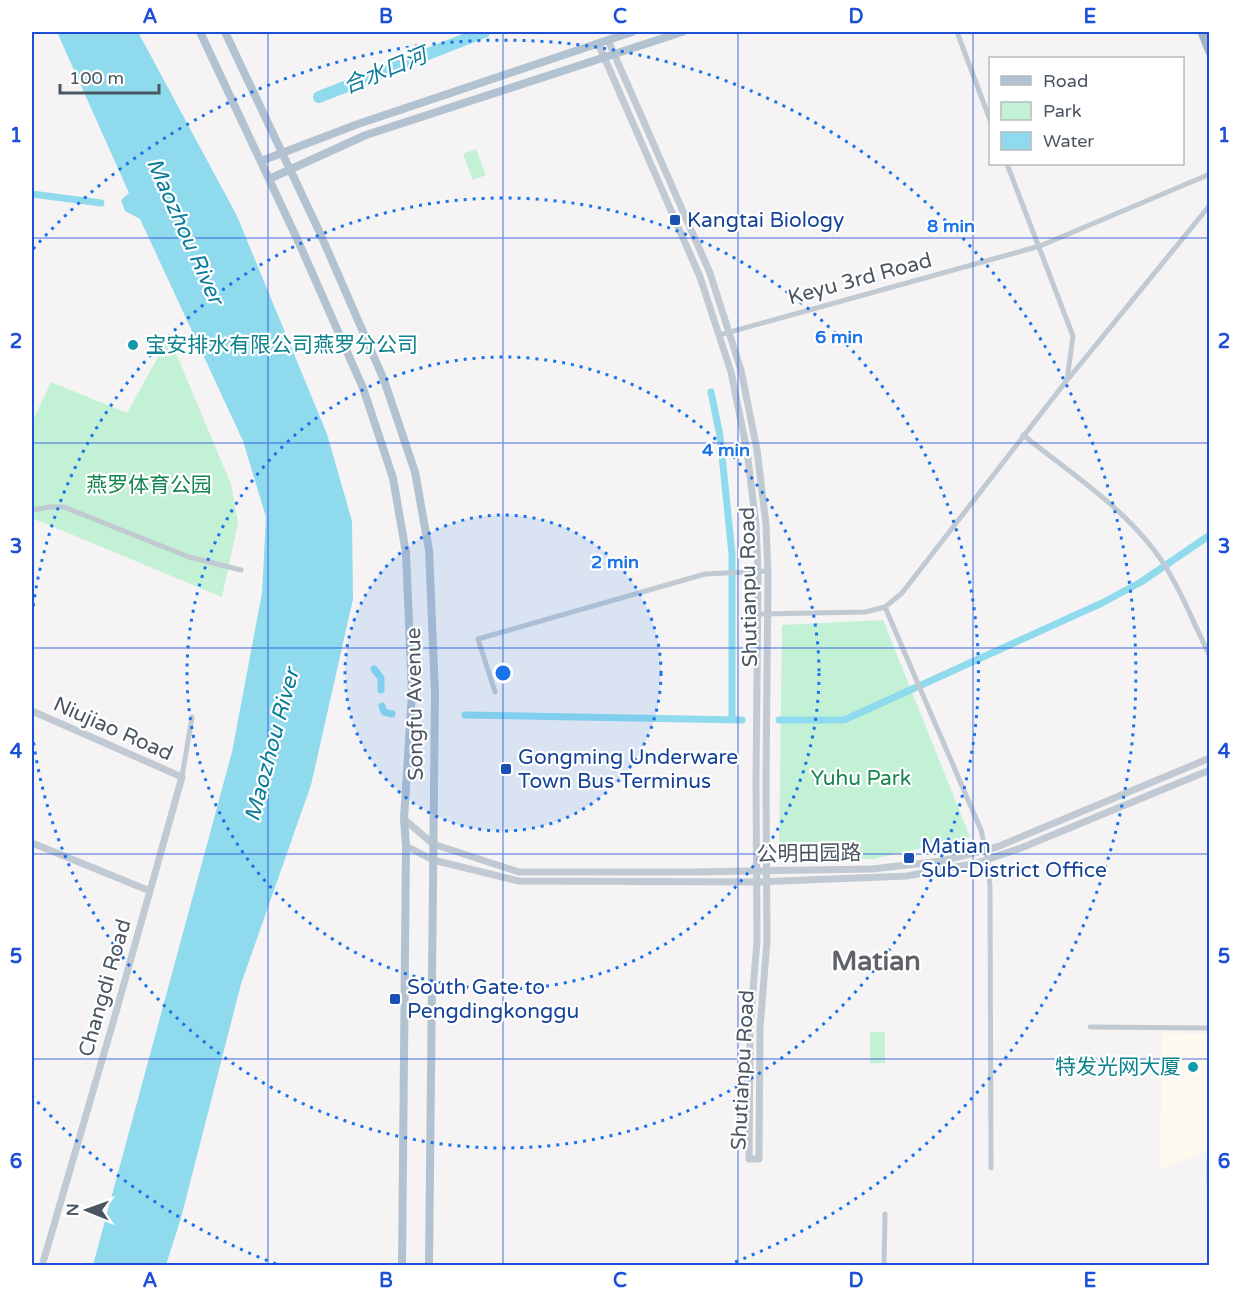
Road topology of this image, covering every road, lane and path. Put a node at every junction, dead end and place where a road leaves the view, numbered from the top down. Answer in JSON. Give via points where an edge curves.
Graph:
{"nodes":[{"id":1,"x":200,"y":32,"type":"edge"},
{"id":2,"x":225,"y":32,"type":"edge"},
{"id":3,"x":632,"y":32,"type":"edge"},
{"id":4,"x":682,"y":32,"type":"edge"},
{"id":5,"x":957,"y":32,"type":"edge"},
{"id":6,"x":1202,"y":32,"type":"edge"},
{"id":7,"x":608,"y":40,"type":"junction"},
{"id":8,"x":598,"y":43,"type":"junction"},
{"id":9,"x":1209,"y":52,"type":"edge"},
{"id":10,"x":614,"y":54,"type":"junction"},
{"id":11,"x":604,"y":57,"type":"junction"},
{"id":12,"x":989,"y":117,"type":"edge"},
{"id":13,"x":282,"y":153,"type":"junction"},
{"id":14,"x":261,"y":161,"type":"junction"},
{"id":15,"x":1007,"y":165,"type":"edge"},
{"id":16,"x":290,"y":169,"type":"junction"},
{"id":17,"x":1209,"y":174,"type":"edge"},
{"id":18,"x":269,"y":179,"type":"junction"},
{"id":19,"x":1209,"y":205,"type":"edge"},
{"id":20,"x":1039,"y":247,"type":"junction"},
{"id":21,"x":729,"y":331,"type":"junction"},
{"id":22,"x":719,"y":335,"type":"junction"},
{"id":23,"x":1067,"y":380,"type":"junction"},
{"id":24,"x":1023,"y":435,"type":"junction"},
{"id":25,"x":32,"y":510,"type":"edge"},
{"id":26,"x":241,"y":570,"type":"dead end"},
{"id":27,"x":768,"y":571,"type":"junction"},
{"id":28,"x":758,"y":572,"type":"junction"},
{"id":29,"x":885,"y":607,"type":"junction"},
{"id":30,"x":758,"y":614,"type":"junction"},
{"id":31,"x":768,"y":614,"type":"junction"},
{"id":32,"x":1209,"y":656,"type":"edge"},
{"id":33,"x":495,"y":692,"type":"dead end"},
{"id":34,"x":32,"y":711,"type":"edge"},
{"id":35,"x":192,"y":717,"type":"dead end"},
{"id":36,"x":1209,"y":758,"type":"edge"},
{"id":37,"x":1209,"y":770,"type":"edge"},
{"id":38,"x":182,"y":777,"type":"junction"},
{"id":39,"x":404,"y":819,"type":"junction"},
{"id":40,"x":32,"y":843,"type":"edge"},
{"id":41,"x":433,"y":844,"type":"junction"},
{"id":42,"x":406,"y":846,"type":"junction"},
{"id":43,"x":986,"y":850,"type":"junction"},
{"id":44,"x":433,"y":860,"type":"junction"},
{"id":45,"x":988,"y":860,"type":"junction"},
{"id":46,"x":756,"y":871,"type":"junction"},
{"id":47,"x":766,"y":871,"type":"junction"},
{"id":48,"x":756,"y":882,"type":"junction"},
{"id":49,"x":766,"y":882,"type":"junction"},
{"id":50,"x":150,"y":891,"type":"junction"},
{"id":51,"x":1090,"y":1027,"type":"dead end"},
{"id":52,"x":1209,"y":1028,"type":"edge"},
{"id":53,"x":1209,"y":1162,"type":"edge"},
{"id":54,"x":991,"y":1168,"type":"dead end"},
{"id":55,"x":885,"y":1214,"type":"dead end"},
{"id":56,"x":1209,"y":1227,"type":"edge"},
{"id":57,"x":1209,"y":1244,"type":"edge"},
{"id":58,"x":42,"y":1266,"type":"edge"},
{"id":59,"x":402,"y":1266,"type":"edge"},
{"id":60,"x":429,"y":1266,"type":"edge"},
{"id":61,"x":884,"y":1266,"type":"edge"}],
"edges":[{"from":1,"to":14,"type":"main road","name":"Songfu Avenue"},
{"from":2,"to":13,"type":"main road","name":"Songfu Avenue"},
{"from":3,"to":7,"type":"main road"},
{"from":4,"to":10,"type":"main road"},
{"from":5,"to":12,"type":"street"},
{"from":6,"to":9,"type":"highway"},
{"from":7,"to":8,"type":"main road"},
{"from":7,"to":10,"type":"street","name":"Shutianpu Road"},
{"from":8,"to":11,"type":"street","name":"Shutianpu Road"},
{"from":8,"to":13,"type":"main road"},
{"from":10,"to":11,"type":"main road"},
{"from":10,"to":21,"type":"street","name":"Shutianpu Road","via":[[710,273]]},
{"from":11,"to":16,"type":"main road","via":[[366,135]]},
{"from":11,"to":22,"type":"street","name":"Shutianpu Road","via":[[700,277]]},
{"from":13,"to":14,"type":"main road"},
{"from":13,"to":16,"type":"main road","name":"Songfu Avenue"},
{"from":14,"to":18,"type":"main road","name":"Songfu Avenue"},
{"from":15,"to":20,"type":"street"},
{"from":16,"to":18,"type":"main road"},
{"from":16,"to":41,"type":"main road","name":"Songfu Avenue","via":[[384,380],[415,472],[429,550],[435,693]]},
{"from":17,"to":20,"type":"street","name":"Keyu 3rd Road"},
{"from":18,"to":39,"type":"main road","name":"Songfu Avenue","via":[[363,388],[393,478],[406,553],[412,693]]},
{"from":19,"to":23,"type":"street"},
{"from":20,"to":21,"type":"street","name":"Keyu 3rd Road"},
{"from":20,"to":23,"type":"street","via":[[1073,336]]},
{"from":21,"to":22,"type":"street","name":"Keyu 3rd Road"},
{"from":21,"to":27,"type":"street","name":"Shutianpu Road","via":[[758,450]]},
{"from":22,"to":28,"type":"street","name":"Shutianpu Road","via":[[747,451]]},
{"from":23,"to":24,"type":"street"},
{"from":24,"to":29,"type":"street","via":[[902,593]]},
{"from":24,"to":32,"type":"street","via":[[1112,505],[1155,551]]},
{"from":25,"to":26,"type":"street","via":[[64,507],[189,557]]},
{"from":27,"to":28,"type":"street"},
{"from":27,"to":31,"type":"street","name":"Shutianpu Road"},
{"from":28,"to":30,"type":"street","name":"Shutianpu Road"},
{"from":28,"to":33,"type":"street","via":[[705,574],[478,639]]},
{"from":29,"to":31,"type":"street","via":[[865,612]]},
{"from":29,"to":43,"type":"street","via":[[981,830]]},
{"from":30,"to":31,"type":"street"},
{"from":30,"to":46,"type":"street","name":"Shutianpu Road"},
{"from":31,"to":47,"type":"street","name":"Shutianpu Road"},
{"from":34,"to":38,"type":"street","name":"Niujiao Road"},
{"from":35,"to":38,"type":"street","name":"Changdi Road"},
{"from":36,"to":43,"type":"street","name":"公明田园路"},
{"from":37,"to":45,"type":"street","name":"公明田园路"},
{"from":38,"to":50,"type":"street","name":"Changdi Road"},
{"from":39,"to":41,"type":"street","name":"公明田园路"},
{"from":39,"to":42,"type":"main road","name":"Songfu Avenue"},
{"from":40,"to":50,"type":"street"},
{"from":41,"to":44,"type":"main road","name":"Songfu Avenue"},
{"from":41,"to":46,"type":"street","name":"公明田园路","via":[[519,872]]},
{"from":42,"to":44,"type":"street","name":"公明田园路"},
{"from":42,"to":59,"type":"main road","name":"Songfu Avenue"},
{"from":43,"to":45,"type":"street"},
{"from":43,"to":47,"type":"street","name":"公明田园路","via":[[906,866]]},
{"from":44,"to":48,"type":"street","name":"公明田园路","via":[[519,881]]},
{"from":44,"to":60,"type":"main road","name":"Songfu Avenue"},
{"from":45,"to":49,"type":"street","name":"公明田园路","via":[[907,876]]},
{"from":45,"to":54,"type":"street"},
{"from":46,"to":47,"type":"street","name":"公明田园路"},
{"from":46,"to":48,"type":"street","name":"Shutianpu Road"},
{"from":47,"to":49,"type":"street","name":"Shutianpu Road"},
{"from":48,"to":49,"type":"street","name":"公明田园路"},
{"from":48,"to":49,"type":"street","name":"Shutianpu Road","via":[[749,1159],[759,1159]]},
{"from":50,"to":58,"type":"street","name":"Changdi Road"},
{"from":51,"to":52,"type":"street"},
{"from":53,"to":56,"type":"street"},
{"from":55,"to":61,"type":"street"},
{"from":56,"to":57,"type":"street"}]}
